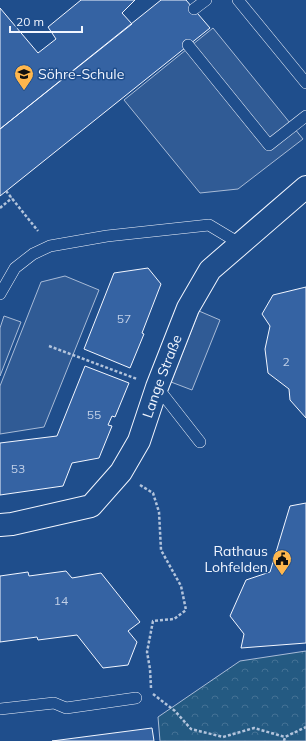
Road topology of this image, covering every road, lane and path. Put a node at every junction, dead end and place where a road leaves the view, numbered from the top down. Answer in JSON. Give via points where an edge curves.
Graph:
{"nodes":[{"id":1,"x":206,"y":0,"type":"edge"},
{"id":2,"x":238,"y":0,"type":"edge"},
{"id":3,"x":194,"y":9,"type":"dead end"},
{"id":4,"x":188,"y":45,"type":"dead end"},
{"id":5,"x":306,"y":83,"type":"edge"},
{"id":6,"x":306,"y":116,"type":"edge"},
{"id":7,"x":306,"y":187,"type":"edge"},
{"id":8,"x":6,"y":191,"type":"dead end"},
{"id":9,"x":12,"y":198,"type":"junction"},
{"id":10,"x":0,"y":208,"type":"edge"},
{"id":11,"x":239,"y":243,"type":"junction"},
{"id":12,"x":50,"y":246,"type":"junction"},
{"id":13,"x":0,"y":294,"type":"edge"},
{"id":14,"x":49,"y":346,"type":"dead end"},
{"id":15,"x":157,"y":387,"type":"junction"},
{"id":16,"x":200,"y":442,"type":"dead end"},
{"id":17,"x":121,"y":472,"type":"junction"},
{"id":18,"x":0,"y":525,"type":"edge"},
{"id":19,"x":136,"y":698,"type":"dead end"},
{"id":20,"x":0,"y":709,"type":"edge"},
{"id":21,"x":306,"y":727,"type":"edge"},
{"id":22,"x":284,"y":739,"type":"edge"}],
"edges":[{"from":1,"to":3,"type":"lane"},
{"from":2,"to":5,"type":"lane"},
{"from":4,"to":6,"type":"lane","via":[[269,145]]},
{"from":7,"to":11,"type":"street","name":"Lange Straße"},
{"from":8,"to":9,"type":"path"},
{"from":9,"to":10,"type":"path"},
{"from":9,"to":12,"type":"path"},
{"from":11,"to":12,"type":"lane","via":[[209,225],[107,236]]},
{"from":11,"to":15,"type":"street","name":"Lange Straße","via":[[210,270],[188,308]]},
{"from":12,"to":13,"type":"lane","via":[[33,254],[15,268]]},
{"from":14,"to":15,"type":"path"},
{"from":15,"to":16,"type":"lane"},
{"from":15,"to":17,"type":"street","name":"Lange Straße","via":[[139,441]]},
{"from":17,"to":18,"type":"street","name":"Lange Straße","via":[[91,506]]},
{"from":17,"to":22,"type":"path","via":[[153,493],[159,512],[161,550],[181,586],[186,610],[174,619],[153,621],[147,652],[152,693],[175,711],[191,729],[223,737],[254,728]]},
{"from":19,"to":20,"type":"lane","via":[[66,708],[54,703]]},
{"from":21,"to":22,"type":"path"}]}
